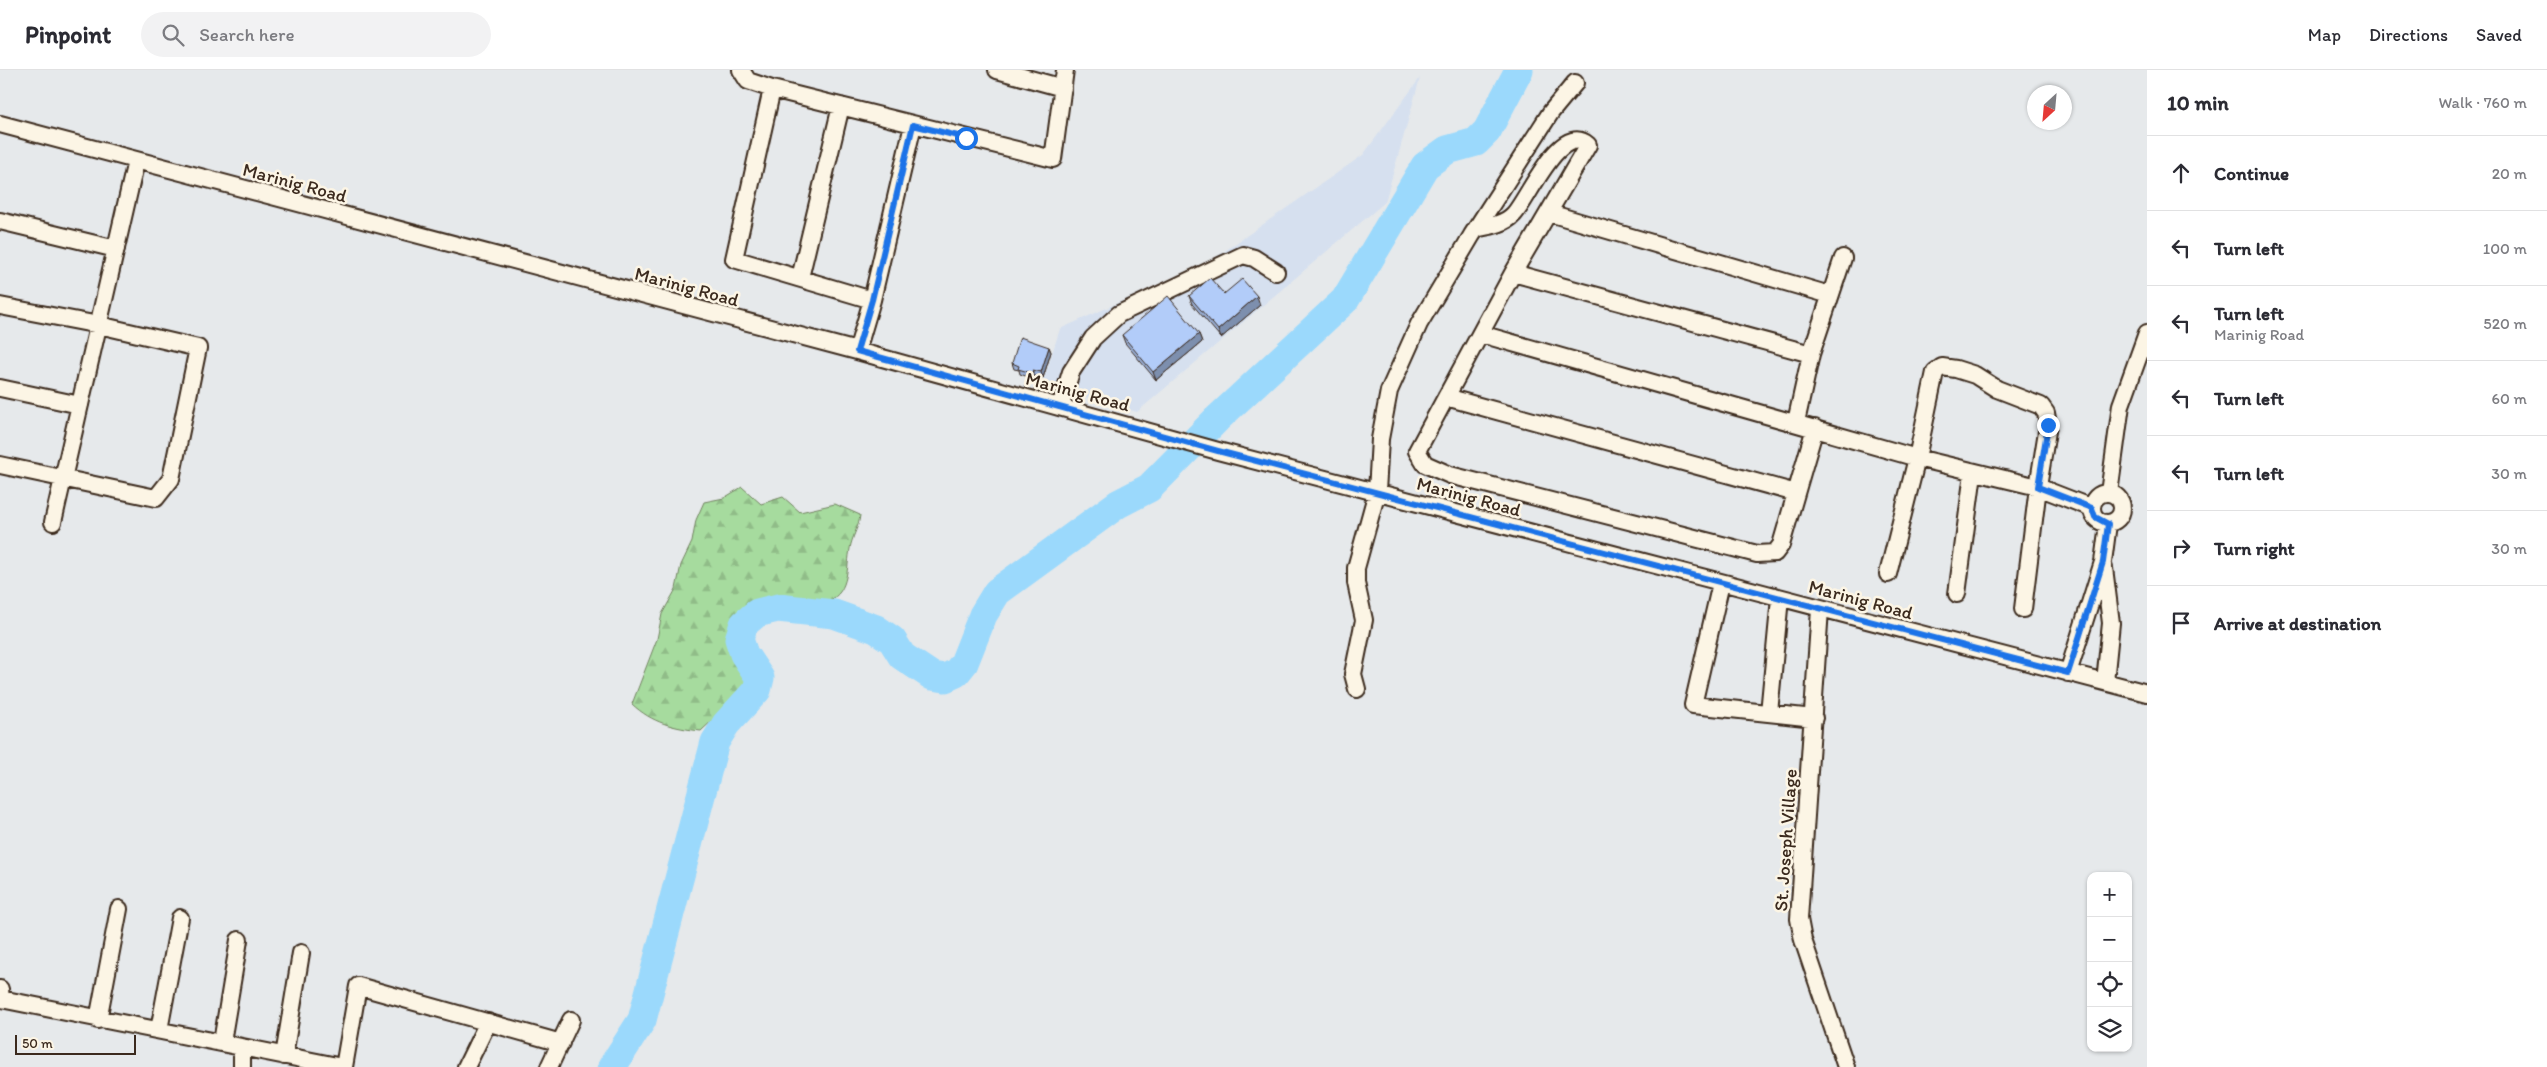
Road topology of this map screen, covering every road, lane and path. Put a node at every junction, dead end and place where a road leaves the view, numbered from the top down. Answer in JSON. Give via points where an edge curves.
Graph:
{"nodes":[{"id":1,"x":741,"y":70,"type":"edge"},
{"id":2,"x":997,"y":70,"type":"edge"},
{"id":3,"x":1065,"y":70,"type":"edge"},
{"id":4,"x":1574,"y":82,"type":"dead end"},
{"id":5,"x":1062,"y":88,"type":"junction"},
{"id":6,"x":772,"y":89,"type":"junction"},
{"id":7,"x":842,"y":106,"type":"junction"},
{"id":8,"x":0,"y":124,"type":"edge"},
{"id":9,"x":913,"y":125,"type":"junction"},
{"id":10,"x":136,"y":161,"type":"junction"},
{"id":11,"x":1549,"y":213,"type":"junction"},
{"id":12,"x":0,"y":221,"type":"edge"},
{"id":13,"x":1479,"y":228,"type":"junction"},
{"id":14,"x":116,"y":248,"type":"junction"},
{"id":15,"x":1842,"y":258,"type":"dead end"},
{"id":16,"x":1276,"y":272,"type":"dead end"},
{"id":17,"x":1514,"y":273,"type":"junction"},
{"id":18,"x":800,"y":278,"type":"junction"},
{"id":19,"x":1830,"y":295,"type":"junction"},
{"id":20,"x":872,"y":300,"type":"junction"},
{"id":21,"x":0,"y":306,"type":"edge"},
{"id":22,"x":99,"y":325,"type":"junction"},
{"id":23,"x":2147,"y":333,"type":"edge"},
{"id":24,"x":1481,"y":334,"type":"junction"},
{"id":25,"x":857,"y":351,"type":"junction"},
{"id":26,"x":1811,"y":354,"type":"junction"},
{"id":27,"x":2143,"y":357,"type":"edge"},
{"id":28,"x":0,"y":388,"type":"edge"},
{"id":29,"x":1446,"y":397,"type":"junction"},
{"id":30,"x":80,"y":405,"type":"junction"},
{"id":31,"x":1060,"y":407,"type":"junction"},
{"id":32,"x":1796,"y":422,"type":"junction"},
{"id":33,"x":1815,"y":428,"type":"junction"},
{"id":34,"x":1916,"y":458,"type":"junction"},
{"id":35,"x":0,"y":465,"type":"edge"},
{"id":36,"x":1974,"y":473,"type":"junction"},
{"id":37,"x":64,"y":478,"type":"junction"},
{"id":38,"x":2038,"y":487,"type":"junction"},
{"id":39,"x":1377,"y":492,"type":"junction"},
{"id":40,"x":1796,"y":493,"type":"junction"},
{"id":41,"x":2109,"y":493,"type":"junction"},
{"id":42,"x":2092,"y":508,"type":"junction"},
{"id":43,"x":53,"y":522,"type":"dead end"},
{"id":44,"x":2108,"y":524,"type":"junction"},
{"id":45,"x":2103,"y":562,"type":"junction"},
{"id":46,"x":1888,"y":574,"type":"dead end"},
{"id":47,"x":1722,"y":583,"type":"junction"},
{"id":48,"x":1957,"y":594,"type":"dead end"},
{"id":49,"x":1780,"y":598,"type":"junction"},
{"id":50,"x":1820,"y":609,"type":"junction"},
{"id":51,"x":2023,"y":610,"type":"dead end"},
{"id":52,"x":2068,"y":673,"type":"junction"},
{"id":53,"x":2104,"y":682,"type":"junction"},
{"id":54,"x":1357,"y":689,"type":"dead end"},
{"id":55,"x":2147,"y":692,"type":"edge"},
{"id":56,"x":1769,"y":713,"type":"junction"},
{"id":57,"x":1814,"y":718,"type":"junction"},
{"id":58,"x":119,"y":909,"type":"dead end"},
{"id":59,"x":180,"y":918,"type":"dead end"},
{"id":60,"x":239,"y":940,"type":"dead end"},
{"id":61,"x":301,"y":953,"type":"dead end"},
{"id":62,"x":0,"y":989,"type":"edge"},
{"id":63,"x":98,"y":1020,"type":"junction"},
{"id":64,"x":571,"y":1020,"type":"dead end"},
{"id":65,"x":488,"y":1022,"type":"junction"},
{"id":66,"x":159,"y":1030,"type":"junction"},
{"id":67,"x":222,"y":1042,"type":"junction"},
{"id":68,"x":561,"y":1043,"type":"junction"},
{"id":69,"x":242,"y":1047,"type":"junction"},
{"id":70,"x":284,"y":1056,"type":"junction"},
{"id":71,"x":242,"y":1067,"type":"edge"},
{"id":72,"x":343,"y":1067,"type":"edge"},
{"id":73,"x":466,"y":1067,"type":"edge"},
{"id":74,"x":549,"y":1067,"type":"edge"},
{"id":75,"x":1846,"y":1067,"type":"edge"}],
"edges":[{"from":1,"to":6,"type":"street","via":[[748,81]]},
{"from":2,"to":5,"type":"street"},
{"from":3,"to":5,"type":"street"},
{"from":4,"to":13,"type":"street","via":[[1511,172]]},
{"from":5,"to":9,"type":"street","via":[[1053,159]]},
{"from":6,"to":7,"type":"street"},
{"from":6,"to":18,"type":"street","via":[[734,259]]},
{"from":7,"to":9,"type":"street"},
{"from":7,"to":18,"type":"street"},
{"from":8,"to":10,"type":"street","name":"Marinig Road"},
{"from":9,"to":20,"type":"street"},
{"from":10,"to":14,"type":"street"},
{"from":10,"to":25,"type":"street","name":"Marinig Road"},
{"from":11,"to":13,"type":"street","via":[[1585,153],[1588,145],[1583,141],[1574,139],[1567,142],[1544,168],[1514,214],[1503,222]]},
{"from":11,"to":17,"type":"street"},
{"from":11,"to":19,"type":"street"},
{"from":12,"to":14,"type":"street"},
{"from":13,"to":39,"type":"street","via":[[1419,324],[1389,391],[1380,439]]},
{"from":14,"to":22,"type":"street"},
{"from":15,"to":19,"type":"street"},
{"from":16,"to":31,"type":"street","via":[[1243,255],[1119,314],[1093,338],[1071,372]]},
{"from":17,"to":24,"type":"street"},
{"from":17,"to":26,"type":"street"},
{"from":18,"to":20,"type":"street"},
{"from":19,"to":26,"type":"street"},
{"from":20,"to":25,"type":"street"},
{"from":21,"to":22,"type":"street"},
{"from":22,"to":30,"type":"street"},
{"from":22,"to":37,"type":"street","via":[[198,348],[171,479],[156,498]]},
{"from":23,"to":27,"type":"street"},
{"from":24,"to":29,"type":"street"},
{"from":24,"to":32,"type":"street"},
{"from":25,"to":31,"type":"street","name":"Marinig Road"},
{"from":26,"to":32,"type":"street"},
{"from":27,"to":41,"type":"street","via":[[2121,405]]},
{"from":28,"to":30,"type":"street"},
{"from":29,"to":40,"type":"street"},
{"from":29,"to":40,"type":"street","via":[[1417,451],[1426,464],[1450,475],[1757,554],[1774,553],[1781,545]]},
{"from":30,"to":37,"type":"street"},
{"from":31,"to":39,"type":"street","name":"Marinig Road"},
{"from":32,"to":33,"type":"street"},
{"from":33,"to":34,"type":"street"},
{"from":33,"to":40,"type":"street"},
{"from":34,"to":36,"type":"street"},
{"from":34,"to":38,"type":"street","via":[[1935,372],[1942,367],[1956,369],[2041,406],[2046,413],[2048,425]]},
{"from":34,"to":46,"type":"street"},
{"from":35,"to":37,"type":"street"},
{"from":36,"to":38,"type":"street"},
{"from":36,"to":48,"type":"street"},
{"from":37,"to":43,"type":"street"},
{"from":38,"to":42,"type":"street"},
{"from":38,"to":51,"type":"street"},
{"from":39,"to":47,"type":"street","name":"Marinig Road"},
{"from":39,"to":54,"type":"street","via":[[1356,568],[1364,620],[1353,674]]},
{"from":41,"to":42,"type":"street","via":[[2095,498]]},
{"from":41,"to":44,"type":"street","via":[[2118,497],[2123,506],[2118,520]]},
{"from":42,"to":44,"type":"street","via":[[2095,517]]},
{"from":44,"to":45,"type":"street"},
{"from":45,"to":52,"type":"street"},
{"from":45,"to":53,"type":"street","via":[[2111,623]]},
{"from":47,"to":49,"type":"street","name":"Marinig Road"},
{"from":47,"to":56,"type":"street","via":[[1693,705]]},
{"from":49,"to":50,"type":"street","name":"Marinig Road"},
{"from":49,"to":56,"type":"street"},
{"from":50,"to":52,"type":"street","name":"Marinig Road"},
{"from":50,"to":57,"type":"street","name":"St. Joseph Village"},
{"from":52,"to":53,"type":"street","name":"Marinig Road"},
{"from":53,"to":55,"type":"street","name":"Marinig Road"},
{"from":56,"to":57,"type":"street"},
{"from":57,"to":75,"type":"street","name":"St. Joseph Village","via":[[1799,919],[1803,940]]},
{"from":58,"to":63,"type":"street"},
{"from":59,"to":66,"type":"street"},
{"from":60,"to":67,"type":"street"},
{"from":61,"to":70,"type":"street"},
{"from":62,"to":63,"type":"street","via":[[1,999]]},
{"from":63,"to":66,"type":"street"},
{"from":64,"to":68,"type":"street"},
{"from":65,"to":68,"type":"street"},
{"from":65,"to":72,"type":"street","via":[[358,986]]},
{"from":65,"to":73,"type":"street"},
{"from":66,"to":67,"type":"street"},
{"from":67,"to":69,"type":"street"},
{"from":68,"to":74,"type":"street"},
{"from":69,"to":70,"type":"street"},
{"from":69,"to":71,"type":"street"},
{"from":70,"to":72,"type":"street"}]}
